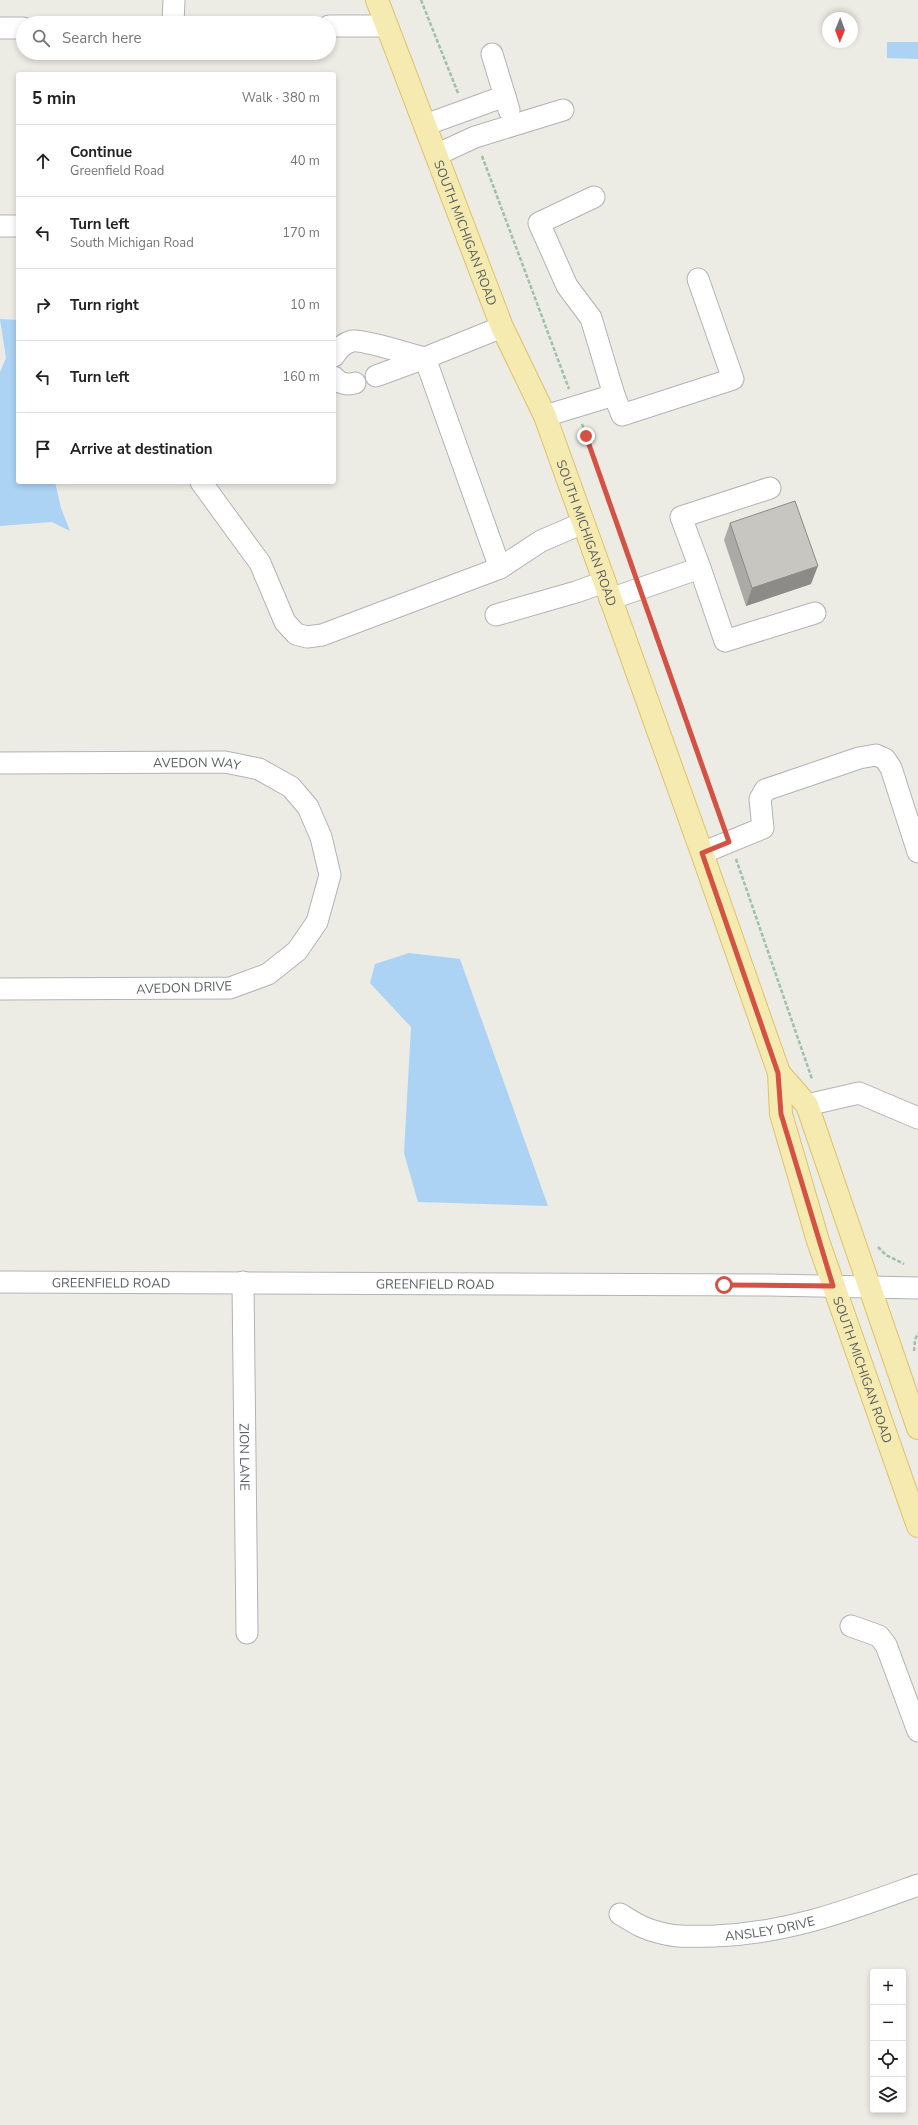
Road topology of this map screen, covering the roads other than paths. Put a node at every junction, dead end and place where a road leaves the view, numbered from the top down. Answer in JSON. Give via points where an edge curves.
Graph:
{"nodes":[{"id":1,"x":174,"y":0,"type":"edge"},
{"id":2,"x":377,"y":0,"type":"edge"},
{"id":3,"x":173,"y":16,"type":"edge"},
{"id":4,"x":336,"y":26,"type":"edge"},
{"id":5,"x":387,"y":26,"type":"junction"},
{"id":6,"x":0,"y":28,"type":"edge"},
{"id":7,"x":16,"y":28,"type":"edge"},
{"id":8,"x":492,"y":54,"type":"dead end"},
{"id":9,"x":505,"y":96,"type":"junction"},
{"id":10,"x":563,"y":110,"type":"dead end"},
{"id":11,"x":514,"y":124,"type":"junction"},
{"id":12,"x":425,"y":125,"type":"junction"},
{"id":13,"x":436,"y":155,"type":"junction"},
{"id":14,"x":594,"y":196,"type":"dead end"},
{"id":15,"x":0,"y":226,"type":"edge"},
{"id":16,"x":16,"y":226,"type":"edge"},
{"id":17,"x":698,"y":280,"type":"dead end"},
{"id":18,"x":502,"y":327,"type":"junction"},
{"id":19,"x":336,"y":353,"type":"edge"},
{"id":20,"x":425,"y":358,"type":"junction"},
{"id":21,"x":376,"y":376,"type":"dead end"},
{"id":22,"x":336,"y":380,"type":"edge"},
{"id":23,"x":355,"y":383,"type":"dead end"},
{"id":24,"x":614,"y":395,"type":"junction"},
{"id":25,"x":545,"y":416,"type":"junction"},
{"id":26,"x":202,"y":484,"type":"edge"},
{"id":27,"x":770,"y":488,"type":"dead end"},
{"id":28,"x":583,"y":523,"type":"junction"},
{"id":29,"x":500,"y":568,"type":"junction"},
{"id":30,"x":700,"y":568,"type":"junction"},
{"id":31,"x":607,"y":590,"type":"junction"},
{"id":32,"x":815,"y":613,"type":"dead end"},
{"id":33,"x":496,"y":615,"type":"dead end"},
{"id":34,"x":0,"y":763,"type":"edge"},
{"id":35,"x":918,"y":852,"type":"edge"},
{"id":36,"x":702,"y":853,"type":"junction"},
{"id":37,"x":330,"y":875,"type":"joint"},
{"id":38,"x":0,"y":989,"type":"edge"},
{"id":39,"x":778,"y":1073,"type":"junction"},
{"id":40,"x":814,"y":1104,"type":"junction"},
{"id":41,"x":918,"y":1118,"type":"edge"},
{"id":42,"x":0,"y":1282,"type":"edge"},
{"id":43,"x":243,"y":1282,"type":"junction"},
{"id":44,"x":833,"y":1286,"type":"junction"},
{"id":45,"x":870,"y":1286,"type":"junction"},
{"id":46,"x":918,"y":1288,"type":"edge"},
{"id":47,"x":918,"y":1428,"type":"edge"},
{"id":48,"x":918,"y":1526,"type":"edge"},
{"id":49,"x":851,"y":1626,"type":"dead end"},
{"id":50,"x":247,"y":1633,"type":"dead end"},
{"id":51,"x":918,"y":1731,"type":"edge"},
{"id":52,"x":918,"y":1885,"type":"edge"},
{"id":53,"x":620,"y":1914,"type":"dead end"}],
"edges":[{"from":1,"to":3,"type":"street"},
{"from":2,"to":5,"type":"main road","name":"SOUTH MICHIGAN ROAD"},
{"from":4,"to":5,"type":"street"},
{"from":5,"to":12,"type":"main road","name":"SOUTH MICHIGAN ROAD"},
{"from":6,"to":7,"type":"street"},
{"from":8,"to":9,"type":"street"},
{"from":9,"to":11,"type":"street"},
{"from":9,"to":12,"type":"street"},
{"from":10,"to":11,"type":"street"},
{"from":11,"to":13,"type":"street","via":[[475,137]]},
{"from":12,"to":13,"type":"main road","name":"SOUTH MICHIGAN ROAD"},
{"from":13,"to":18,"type":"main road","name":"SOUTH MICHIGAN ROAD"},
{"from":14,"to":24,"type":"street","via":[[539,223],[567,286],[591,318]]},
{"from":15,"to":16,"type":"street"},
{"from":17,"to":24,"type":"street","via":[[733,379],[622,415]]},
{"from":18,"to":20,"type":"street"},
{"from":18,"to":25,"type":"main road","name":"SOUTH MICHIGAN ROAD"},
{"from":19,"to":20,"type":"street","via":[[339,348],[353,341]]},
{"from":20,"to":21,"type":"street"},
{"from":20,"to":29,"type":"street"},
{"from":22,"to":23,"type":"street","via":[[349,385]]},
{"from":24,"to":25,"type":"street"},
{"from":25,"to":28,"type":"main road","name":"SOUTH MICHIGAN ROAD"},
{"from":26,"to":29,"type":"street","via":[[260,563],[285,622],[296,634],[307,637],[322,636]]},
{"from":27,"to":30,"type":"street","via":[[682,517]]},
{"from":28,"to":29,"type":"street","via":[[541,541]]},
{"from":28,"to":31,"type":"main road","name":"SOUTH MICHIGAN ROAD"},
{"from":30,"to":31,"type":"street","via":[[641,588]]},
{"from":30,"to":32,"type":"street","via":[[725,641]]},
{"from":31,"to":33,"type":"street","via":[[576,592]]},
{"from":31,"to":36,"type":"main road","name":"SOUTH MICHIGAN ROAD"},
{"from":34,"to":37,"type":"street","name":"AVEDON WAY","via":[[225,762],[259,769],[291,787],[308,807],[321,837]]},
{"from":35,"to":36,"type":"street","via":[[891,768],[885,759],[876,755],[859,758],[765,790],[760,798],[763,828]]},
{"from":36,"to":39,"type":"main road","name":"SOUTH MICHIGAN ROAD"},
{"from":37,"to":38,"type":"street","name":"AVEDON DRIVE","via":[[317,922],[297,951],[268,974],[230,988]]},
{"from":39,"to":40,"type":"main road","name":"SOUTH MICHIGAN ROAD"},
{"from":39,"to":44,"type":"main road","name":"SOUTH MICHIGAN ROAD","via":[[781,1114]]},
{"from":40,"to":41,"type":"street","via":[[859,1092]]},
{"from":40,"to":45,"type":"main road","name":"SOUTH MICHIGAN ROAD"},
{"from":42,"to":43,"type":"street","name":"GREENFIELD ROAD"},
{"from":43,"to":44,"type":"street","name":"GREENFIELD ROAD"},
{"from":43,"to":50,"type":"street","name":"ZION LANE"},
{"from":44,"to":45,"type":"street","name":"GREENFIELD ROAD"},
{"from":44,"to":48,"type":"main road","name":"SOUTH MICHIGAN ROAD"},
{"from":45,"to":46,"type":"street","name":"GREENFIELD ROAD"},
{"from":45,"to":47,"type":"main road","name":"SOUTH MICHIGAN ROAD"},
{"from":49,"to":51,"type":"street","via":[[879,1636],[886,1645]]},
{"from":52,"to":53,"type":"street","name":"ANSLEY DRIVE","via":[[805,1924],[754,1934],[690,1937],[661,1934],[641,1927]]}]}
